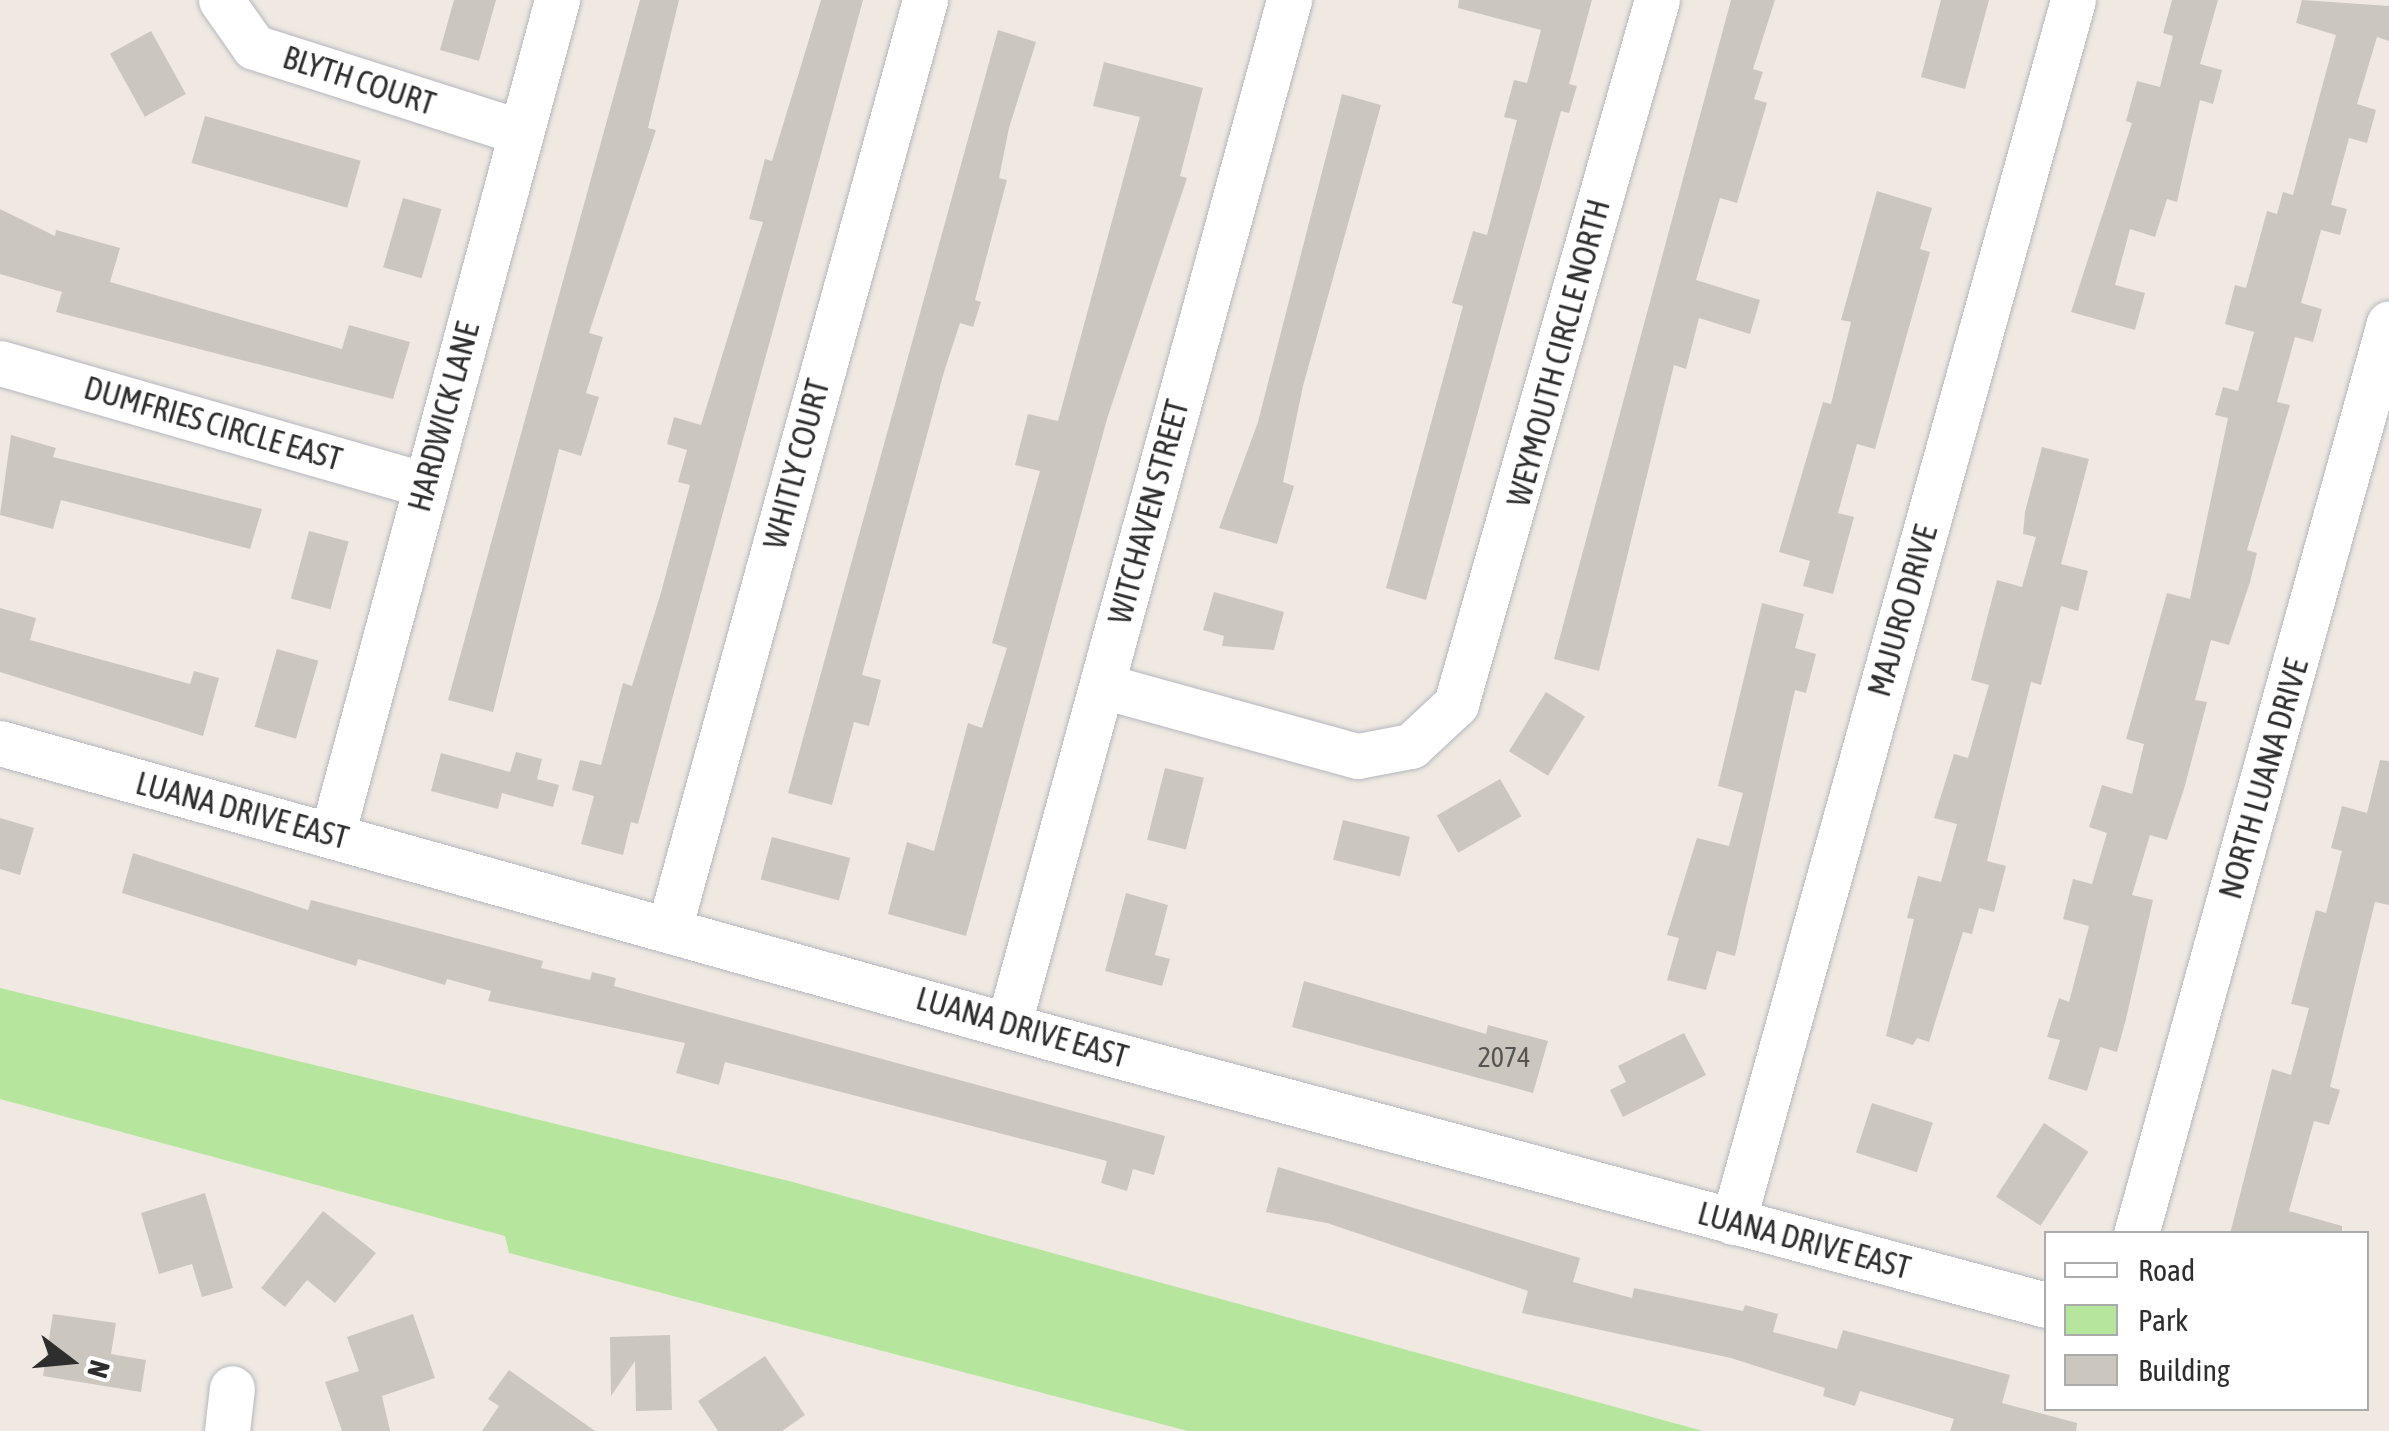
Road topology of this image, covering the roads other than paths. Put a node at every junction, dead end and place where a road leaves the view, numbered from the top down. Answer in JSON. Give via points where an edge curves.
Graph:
{"nodes":[{"id":1,"x":221,"y":0,"type":"edge"},
{"id":2,"x":557,"y":0,"type":"edge"},
{"id":3,"x":924,"y":0,"type":"edge"},
{"id":4,"x":1289,"y":0,"type":"edge"},
{"id":5,"x":1657,"y":0,"type":"edge"},
{"id":6,"x":2072,"y":0,"type":"edge"},
{"id":7,"x":521,"y":132,"type":"junction"},
{"id":8,"x":2389,"y":324,"type":"edge"},
{"id":9,"x":0,"y":363,"type":"edge"},
{"id":10,"x":426,"y":485,"type":"junction"},
{"id":11,"x":1103,"y":686,"type":"junction"},
{"id":12,"x":0,"y":743,"type":"edge"},
{"id":13,"x":332,"y":835,"type":"junction"},
{"id":14,"x":669,"y":929,"type":"junction"},
{"id":15,"x":1009,"y":1024,"type":"junction"},
{"id":16,"x":1733,"y":1222,"type":"junction"},
{"id":17,"x":2137,"y":1231,"type":"edge"},
{"id":18,"x":2044,"y":1303,"type":"edge"}],
"edges":[{"from":1,"to":7,"type":"street","name":"BLYTH COURT","via":[[254,47]]},
{"from":2,"to":7,"type":"street","name":"HARDWICK LANE"},
{"from":3,"to":14,"type":"street","name":"WHITLY COURT"},
{"from":4,"to":11,"type":"street","name":"WITCHAVEN STREET"},
{"from":5,"to":11,"type":"street","name":"WEYMOUTH CIRCLE NORTH","via":[[1456,704],[1411,746],[1358,756]]},
{"from":6,"to":16,"type":"street","name":"MAJURO DRIVE"},
{"from":7,"to":10,"type":"street","name":"HARDWICK LANE"},
{"from":8,"to":17,"type":"street","name":"NORTH LUANA DRIVE"},
{"from":9,"to":10,"type":"street","name":"DUMFRIES CIRCLE EAST"},
{"from":10,"to":13,"type":"street","name":"HARDWICK LANE"},
{"from":11,"to":15,"type":"street","name":"WITCHAVEN STREET"},
{"from":12,"to":13,"type":"street","name":"LUANA DRIVE EAST"},
{"from":13,"to":14,"type":"street","name":"LUANA DRIVE EAST"},
{"from":14,"to":15,"type":"street","name":"LUANA DRIVE EAST"},
{"from":15,"to":16,"type":"street","name":"LUANA DRIVE EAST"},
{"from":16,"to":18,"type":"street","name":"LUANA DRIVE EAST"}]}
